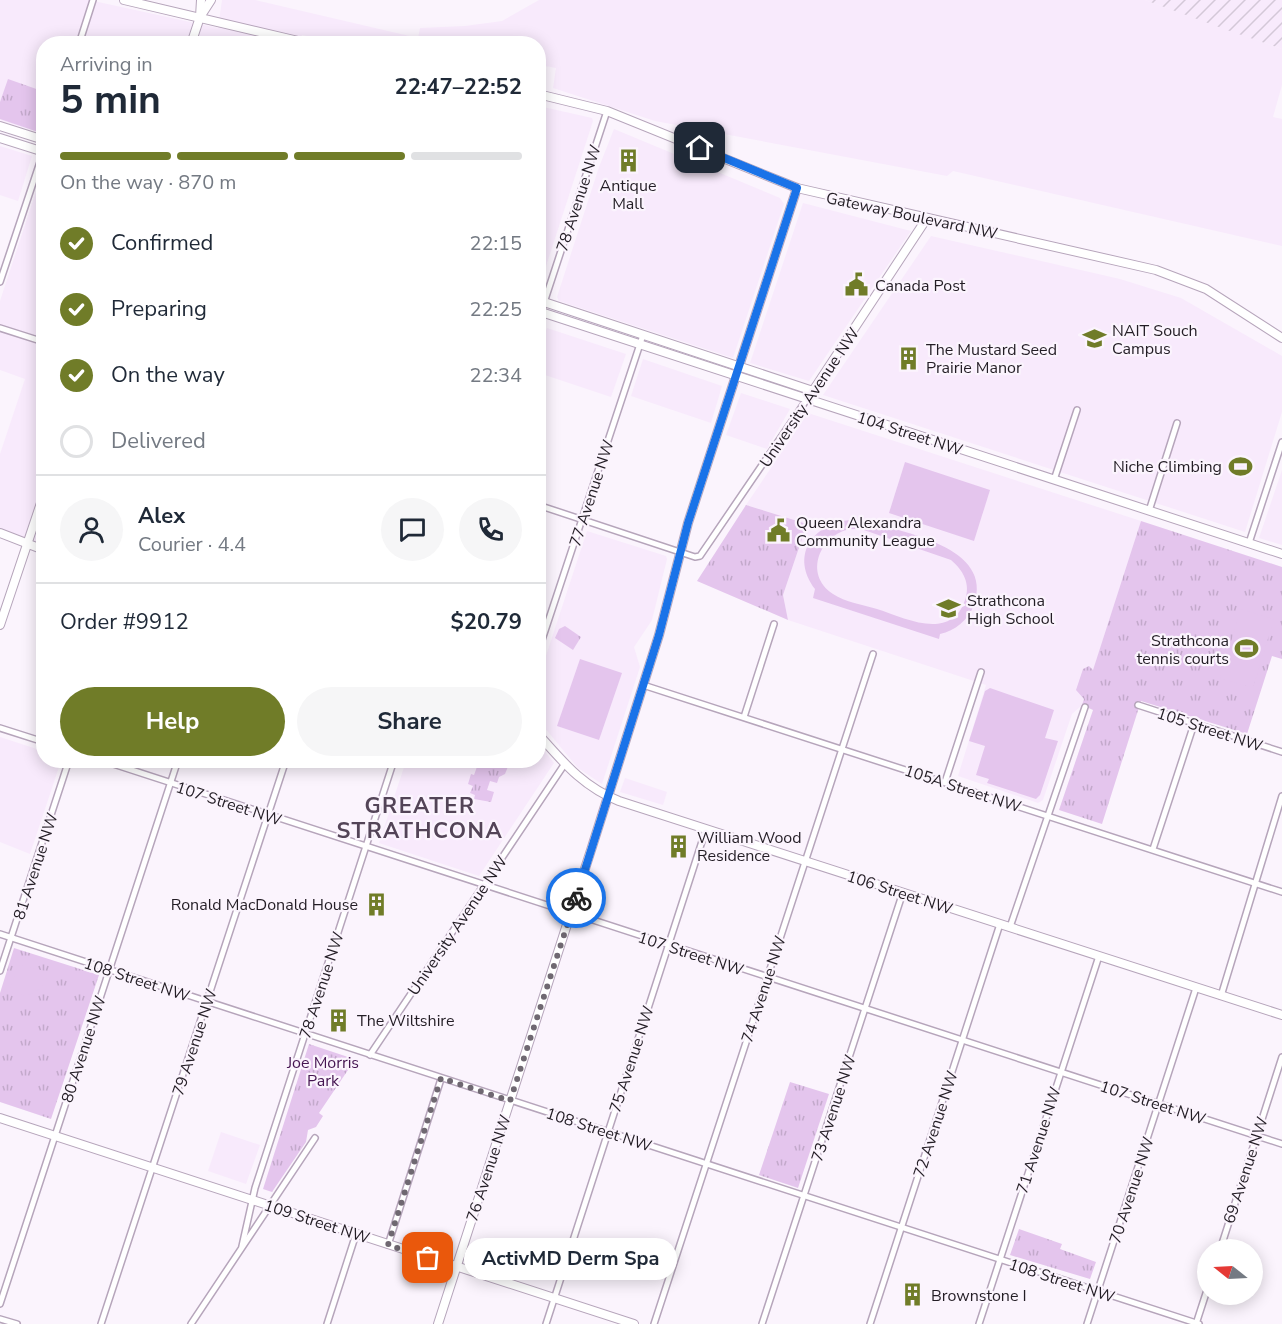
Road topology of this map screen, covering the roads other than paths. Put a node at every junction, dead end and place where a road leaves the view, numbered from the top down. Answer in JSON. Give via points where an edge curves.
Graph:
{"nodes":[{"id":1,"x":93,"y":0,"type":"edge"},
{"id":2,"x":124,"y":0,"type":"edge"},
{"id":3,"x":201,"y":0,"type":"edge"},
{"id":4,"x":211,"y":0,"type":"edge"},
{"id":5,"x":200,"y":17,"type":"junction"},
{"id":6,"x":82,"y":36,"type":"edge"},
{"id":7,"x":194,"y":36,"type":"edge"},
{"id":8,"x":278,"y":36,"type":"edge"},
{"id":9,"x":546,"y":96,"type":"edge"},
{"id":10,"x":607,"y":111,"type":"junction"},
{"id":11,"x":0,"y":126,"type":"edge"},
{"id":12,"x":36,"y":137,"type":"edge"},
{"id":13,"x":0,"y":138,"type":"edge"},
{"id":14,"x":36,"y":150,"type":"edge"},
{"id":15,"x":36,"y":173,"type":"edge"},
{"id":16,"x":797,"y":188,"type":"junction"},
{"id":17,"x":927,"y":218,"type":"junction"},
{"id":18,"x":0,"y":282,"type":"edge"},
{"id":19,"x":546,"y":289,"type":"edge"},
{"id":20,"x":546,"y":302,"type":"edge"},
{"id":21,"x":546,"y":317,"type":"edge"},
{"id":22,"x":0,"y":328,"type":"edge"},
{"id":23,"x":643,"y":335,"type":"junction"},
{"id":24,"x":1282,"y":338,"type":"edge"},
{"id":25,"x":36,"y":339,"type":"edge"},
{"id":26,"x":640,"y":344,"type":"junction"},
{"id":27,"x":739,"y":366,"type":"junction"},
{"id":28,"x":736,"y":375,"type":"junction"},
{"id":29,"x":813,"y":391,"type":"junction"},
{"id":30,"x":807,"y":399,"type":"junction"},
{"id":31,"x":1077,"y":410,"type":"dead end"},
{"id":32,"x":1177,"y":423,"type":"dead end"},
{"id":33,"x":1282,"y":442,"type":"edge"},
{"id":34,"x":1054,"y":480,"type":"junction"},
{"id":35,"x":546,"y":508,"type":"edge"},
{"id":36,"x":1149,"y":511,"type":"junction"},
{"id":37,"x":36,"y":517,"type":"edge"},
{"id":38,"x":582,"y":520,"type":"junction"},
{"id":39,"x":0,"y":533,"type":"edge"},
{"id":40,"x":27,"y":543,"type":"junction"},
{"id":41,"x":1249,"y":543,"type":"junction"},
{"id":42,"x":36,"y":547,"type":"edge"},
{"id":43,"x":680,"y":551,"type":"junction"},
{"id":44,"x":1282,"y":554,"type":"edge"},
{"id":45,"x":774,"y":624,"type":"dead end"},
{"id":46,"x":0,"y":626,"type":"edge"},
{"id":47,"x":546,"y":628,"type":"edge"},
{"id":48,"x":873,"y":654,"type":"dead end"},
{"id":49,"x":981,"y":672,"type":"dead end"},
{"id":50,"x":644,"y":684,"type":"junction"},
{"id":51,"x":1138,"y":705,"type":"dead end"},
{"id":52,"x":1085,"y":707,"type":"dead end"},
{"id":53,"x":744,"y":717,"type":"junction"},
{"id":54,"x":1194,"y":723,"type":"junction"},
{"id":55,"x":0,"y":728,"type":"edge"},
{"id":56,"x":36,"y":739,"type":"edge"},
{"id":57,"x":546,"y":744,"type":"edge"},
{"id":58,"x":843,"y":748,"type":"junction"},
{"id":59,"x":1282,"y":752,"type":"edge"},
{"id":60,"x":564,"y":765,"type":"junction"},
{"id":61,"x":66,"y":768,"type":"edge"},
{"id":62,"x":124,"y":768,"type":"edge"},
{"id":63,"x":176,"y":768,"type":"edge"},
{"id":64,"x":283,"y":768,"type":"edge"},
{"id":65,"x":391,"y":768,"type":"edge"},
{"id":66,"x":945,"y":782,"type":"junction"},
{"id":67,"x":171,"y":784,"type":"junction"},
{"id":68,"x":1282,"y":796,"type":"edge"},
{"id":69,"x":607,"y":797,"type":"junction"},
{"id":70,"x":268,"y":816,"type":"junction"},
{"id":71,"x":1048,"y":816,"type":"junction"},
{"id":72,"x":706,"y":829,"type":"junction"},
{"id":73,"x":366,"y":848,"type":"junction"},
{"id":74,"x":1153,"y":849,"type":"junction"},
{"id":75,"x":805,"y":861,"type":"junction"},
{"id":76,"x":1255,"y":883,"type":"junction"},
{"id":77,"x":483,"y":886,"type":"junction"},
{"id":78,"x":903,"y":892,"type":"junction"},
{"id":79,"x":1282,"y":892,"type":"edge"},
{"id":80,"x":570,"y":914,"type":"junction"},
{"id":81,"x":1000,"y":924,"type":"junction"},
{"id":82,"x":1010,"y":927,"type":"junction"},
{"id":83,"x":0,"y":934,"type":"edge"},
{"id":84,"x":11,"y":938,"type":"junction"},
{"id":85,"x":668,"y":945,"type":"junction"},
{"id":86,"x":1099,"y":956,"type":"junction"},
{"id":87,"x":109,"y":970,"type":"junction"},
{"id":88,"x":0,"y":971,"type":"edge"},
{"id":89,"x":766,"y":977,"type":"junction"},
{"id":90,"x":1196,"y":988,"type":"junction"},
{"id":91,"x":1221,"y":996,"type":"junction"},
{"id":92,"x":207,"y":1002,"type":"junction"},
{"id":93,"x":865,"y":1009,"type":"junction"},
{"id":94,"x":1282,"y":1015,"type":"edge"},
{"id":95,"x":304,"y":1034,"type":"junction"},
{"id":96,"x":963,"y":1041,"type":"junction"},
{"id":97,"x":370,"y":1055,"type":"junction"},
{"id":98,"x":1282,"y":1057,"type":"edge"},
{"id":99,"x":1060,"y":1072,"type":"junction"},
{"id":100,"x":441,"y":1078,"type":"junction"},
{"id":101,"x":510,"y":1101,"type":"junction"},
{"id":102,"x":1158,"y":1104,"type":"junction"},
{"id":103,"x":0,"y":1118,"type":"edge"},
{"id":104,"x":608,"y":1132,"type":"junction"},
{"id":105,"x":55,"y":1135,"type":"junction"},
{"id":106,"x":1256,"y":1136,"type":"junction"},
{"id":107,"x":315,"y":1138,"type":"dead end"},
{"id":108,"x":1282,"y":1144,"type":"edge"},
{"id":109,"x":706,"y":1164,"type":"junction"},
{"id":110,"x":153,"y":1167,"type":"junction"},
{"id":111,"x":804,"y":1196,"type":"junction"},
{"id":112,"x":251,"y":1200,"type":"junction"},
{"id":113,"x":269,"y":1206,"type":"junction"},
{"id":114,"x":902,"y":1227,"type":"junction"},
{"id":115,"x":356,"y":1234,"type":"junction"},
{"id":116,"x":1223,"y":1239,"type":"edge"},
{"id":117,"x":388,"y":1245,"type":"junction"},
{"id":118,"x":242,"y":1246,"type":"junction"},
{"id":119,"x":999,"y":1259,"type":"junction"},
{"id":120,"x":457,"y":1267,"type":"junction"},
{"id":121,"x":1098,"y":1291,"type":"junction"},
{"id":122,"x":554,"y":1298,"type":"junction"},
{"id":123,"x":0,"y":1304,"type":"edge"},
{"id":124,"x":1203,"y":1305,"type":"edge"},
{"id":125,"x":0,"y":1318,"type":"edge"},
{"id":126,"x":17,"y":1324,"type":"edge"},
{"id":127,"x":101,"y":1324,"type":"edge"},
{"id":128,"x":190,"y":1324,"type":"edge"},
{"id":129,"x":327,"y":1324,"type":"edge"},
{"id":130,"x":438,"y":1324,"type":"edge"},
{"id":131,"x":546,"y":1324,"type":"edge"},
{"id":132,"x":634,"y":1324,"type":"edge"},
{"id":133,"x":654,"y":1324,"type":"edge"},
{"id":134,"x":762,"y":1324,"type":"edge"},
{"id":135,"x":870,"y":1324,"type":"edge"},
{"id":136,"x":979,"y":1324,"type":"edge"},
{"id":137,"x":1087,"y":1324,"type":"edge"},
{"id":138,"x":1197,"y":1324,"type":"edge"}],
"edges":[{"from":1,"to":6,"type":"street"},
{"from":2,"to":5,"type":"main road"},
{"from":3,"to":5,"type":"main road"},
{"from":4,"to":5,"type":"main road"},
{"from":5,"to":7,"type":"main road"},
{"from":5,"to":8,"type":"main road"},
{"from":9,"to":10,"type":"main road","name":"Gateway Boulevard NW"},
{"from":10,"to":16,"type":"main road","name":"Gateway Boulevard NW"},
{"from":10,"to":19,"type":"street","name":"78 Avenue NW"},
{"from":11,"to":12,"type":"main road"},
{"from":13,"to":14,"type":"main road"},
{"from":15,"to":18,"type":"street"},
{"from":16,"to":17,"type":"main road","name":"Gateway Boulevard NW"},
{"from":16,"to":27,"type":"main road","name":"76 Avenue NW"},
{"from":17,"to":24,"type":"main road","name":"Gateway Boulevard NW","via":[[1130,262],[1181,278],[1225,300]]},
{"from":17,"to":29,"type":"main road","name":"University Avenue NW"},
{"from":20,"to":23,"type":"main road"},
{"from":21,"to":26,"type":"main road","name":"104 Street NW"},
{"from":22,"to":25,"type":"street"},
{"from":23,"to":26,"type":"street","name":"77 Avenue NW"},
{"from":23,"to":27,"type":"main road"},
{"from":26,"to":28,"type":"main road","name":"104 Street NW"},
{"from":26,"to":38,"type":"street","name":"77 Avenue NW"},
{"from":27,"to":28,"type":"main road","name":"76 Avenue NW"},
{"from":27,"to":29,"type":"main road"},
{"from":28,"to":30,"type":"main road","name":"104 Street NW"},
{"from":28,"to":43,"type":"main road","name":"76 Avenue NW"},
{"from":29,"to":30,"type":"main road","name":"University Avenue NW"},
{"from":30,"to":34,"type":"main road","name":"104 Street NW"},
{"from":30,"to":43,"type":"street","name":"University Avenue NW","via":[[703,554],[695,556]]},
{"from":31,"to":34,"type":"street"},
{"from":32,"to":36,"type":"street"},
{"from":33,"to":41,"type":"street"},
{"from":34,"to":36,"type":"main road","name":"104 Street NW"},
{"from":35,"to":38,"type":"street"},
{"from":36,"to":41,"type":"main road","name":"104 Street NW"},
{"from":37,"to":40,"type":"main road"},
{"from":38,"to":43,"type":"street"},
{"from":38,"to":47,"type":"street","name":"77 Avenue NW"},
{"from":39,"to":40,"type":"main road"},
{"from":40,"to":42,"type":"main road"},
{"from":40,"to":46,"type":"main road"},
{"from":41,"to":44,"type":"main road","name":"104 Street NW"},
{"from":43,"to":50,"type":"main road","name":"76 Avenue NW"},
{"from":45,"to":53,"type":"street"},
{"from":48,"to":58,"type":"street","name":"74 Avenue NW"},
{"from":49,"to":66,"type":"street"},
{"from":50,"to":53,"type":"street","name":"105A Street NW"},
{"from":50,"to":69,"type":"main road","name":"76 Avenue NW"},
{"from":51,"to":54,"type":"street","name":"105 Street NW"},
{"from":52,"to":71,"type":"street"},
{"from":53,"to":58,"type":"street","name":"105A Street NW"},
{"from":54,"to":59,"type":"street","name":"105 Street NW"},
{"from":54,"to":74,"type":"street"},
{"from":55,"to":56,"type":"street"},
{"from":57,"to":60,"type":"main road","name":"106 Street NW"},
{"from":58,"to":66,"type":"street","name":"105A Street NW"},
{"from":58,"to":75,"type":"street","name":"74 Avenue NW"},
{"from":60,"to":69,"type":"main road","name":"106 Street NW"},
{"from":60,"to":77,"type":"street","name":"University Avenue NW"},
{"from":61,"to":84,"type":"street","name":"81 Avenue NW"},
{"from":62,"to":67,"type":"street","name":"107 Street NW"},
{"from":63,"to":67,"type":"street","name":"80 Avenue NW"},
{"from":64,"to":70,"type":"street","name":"79 Avenue NW"},
{"from":65,"to":73,"type":"street","name":"78 Avenue NW"},
{"from":66,"to":71,"type":"street","name":"105A Street NW"},
{"from":67,"to":70,"type":"street","name":"107 Street NW"},
{"from":67,"to":87,"type":"street","name":"80 Avenue NW"},
{"from":68,"to":76,"type":"street"},
{"from":69,"to":72,"type":"main road","name":"106 Street NW"},
{"from":69,"to":80,"type":"main road","name":"76 Avenue NW"},
{"from":70,"to":73,"type":"street","name":"107 Street NW"},
{"from":70,"to":92,"type":"street","name":"79 Avenue NW"},
{"from":71,"to":74,"type":"street","name":"105A Street NW"},
{"from":71,"to":82,"type":"street"},
{"from":72,"to":75,"type":"main road","name":"106 Street NW"},
{"from":72,"to":85,"type":"street","name":"75 Avenue NW"},
{"from":73,"to":77,"type":"street","name":"107 Street NW"},
{"from":73,"to":95,"type":"street","name":"78 Avenue NW"},
{"from":74,"to":76,"type":"street","name":"105A Street NW"},
{"from":75,"to":78,"type":"main road","name":"106 Street NW"},
{"from":75,"to":89,"type":"street","name":"74 Avenue NW"},
{"from":76,"to":79,"type":"street","name":"105A Street NW"},
{"from":76,"to":91,"type":"street"},
{"from":77,"to":80,"type":"street","name":"107 Street NW"},
{"from":77,"to":97,"type":"street","name":"University Avenue NW"},
{"from":78,"to":81,"type":"main road","name":"106 Street NW"},
{"from":78,"to":93,"type":"street","name":"73 Avenue NW"},
{"from":80,"to":85,"type":"street","name":"107 Street NW"},
{"from":80,"to":101,"type":"main road","name":"76 Avenue NW"},
{"from":81,"to":82,"type":"main road","name":"106 Street NW"},
{"from":81,"to":96,"type":"street","name":"72 Avenue NW"},
{"from":82,"to":86,"type":"main road","name":"106 Street NW"},
{"from":83,"to":84,"type":"street","name":"108 Street NW"},
{"from":84,"to":87,"type":"street","name":"108 Street NW"},
{"from":84,"to":88,"type":"street","name":"81 Avenue NW"},
{"from":85,"to":89,"type":"street","name":"107 Street NW"},
{"from":85,"to":104,"type":"street","name":"75 Avenue NW"},
{"from":86,"to":90,"type":"main road","name":"106 Street NW"},
{"from":86,"to":99,"type":"street","name":"71 Avenue NW"},
{"from":87,"to":92,"type":"street","name":"108 Street NW"},
{"from":87,"to":105,"type":"street","name":"80 Avenue NW"},
{"from":89,"to":93,"type":"street","name":"107 Street NW"},
{"from":89,"to":109,"type":"street","name":"74 Avenue NW"},
{"from":90,"to":91,"type":"main road","name":"106 Street NW"},
{"from":90,"to":102,"type":"street","name":"70 Avenue NW"},
{"from":91,"to":94,"type":"main road","name":"106 Street NW"},
{"from":92,"to":95,"type":"street","name":"108 Street NW"},
{"from":92,"to":110,"type":"street","name":"79 Avenue NW"},
{"from":93,"to":96,"type":"street","name":"107 Street NW"},
{"from":93,"to":111,"type":"street","name":"73 Avenue NW"},
{"from":95,"to":97,"type":"street","name":"108 Street NW"},
{"from":95,"to":112,"type":"street","name":"78 Avenue NW"},
{"from":96,"to":99,"type":"street","name":"107 Street NW"},
{"from":96,"to":114,"type":"street","name":"72 Avenue NW"},
{"from":97,"to":100,"type":"street","name":"108 Street NW"},
{"from":98,"to":106,"type":"street","name":"69 Avenue NW"},
{"from":99,"to":102,"type":"street","name":"107 Street NW"},
{"from":99,"to":119,"type":"street","name":"71 Avenue NW"},
{"from":100,"to":101,"type":"street","name":"108 Street NW"},
{"from":100,"to":117,"type":"street"},
{"from":101,"to":104,"type":"street","name":"108 Street NW"},
{"from":101,"to":120,"type":"main road","name":"76 Avenue NW"},
{"from":102,"to":106,"type":"street","name":"107 Street NW"},
{"from":102,"to":121,"type":"street","name":"70 Avenue NW"},
{"from":103,"to":105,"type":"main road","name":"109 Street NW"},
{"from":104,"to":109,"type":"street","name":"108 Street NW"},
{"from":104,"to":122,"type":"street","name":"75 Avenue NW"},
{"from":105,"to":110,"type":"main road","name":"109 Street NW"},
{"from":105,"to":123,"type":"street","name":"80 Avenue NW"},
{"from":106,"to":108,"type":"street","name":"107 Street NW"},
{"from":106,"to":116,"type":"street","name":"69 Avenue NW"},
{"from":107,"to":113,"type":"street"},
{"from":109,"to":111,"type":"street","name":"108 Street NW"},
{"from":109,"to":133,"type":"street","name":"74 Avenue NW"},
{"from":110,"to":112,"type":"main road","name":"109 Street NW"},
{"from":110,"to":127,"type":"street","name":"79 Avenue NW"},
{"from":111,"to":114,"type":"street","name":"108 Street NW"},
{"from":111,"to":134,"type":"street","name":"73 Avenue NW"},
{"from":112,"to":113,"type":"main road","name":"109 Street NW"},
{"from":112,"to":118,"type":"street","name":"78 Avenue NW"},
{"from":113,"to":115,"type":"main road","name":"109 Street NW"},
{"from":113,"to":118,"type":"street"},
{"from":114,"to":119,"type":"street","name":"108 Street NW"},
{"from":114,"to":135,"type":"street","name":"72 Avenue NW"},
{"from":115,"to":117,"type":"main road","name":"109 Street NW"},
{"from":115,"to":129,"type":"street"},
{"from":117,"to":120,"type":"main road","name":"109 Street NW"},
{"from":118,"to":128,"type":"street"},
{"from":119,"to":121,"type":"street","name":"108 Street NW"},
{"from":119,"to":136,"type":"street","name":"71 Avenue NW"},
{"from":120,"to":122,"type":"main road","name":"109 Street NW"},
{"from":120,"to":130,"type":"main road","name":"76 Avenue NW"},
{"from":121,"to":137,"type":"street","name":"70 Avenue NW"},
{"from":121,"to":138,"type":"street","name":"108 Street NW"},
{"from":122,"to":131,"type":"street","name":"75 Avenue NW"},
{"from":122,"to":132,"type":"main road","name":"109 Street NW"},
{"from":124,"to":138,"type":"street"},
{"from":125,"to":126,"type":"street"}]}
